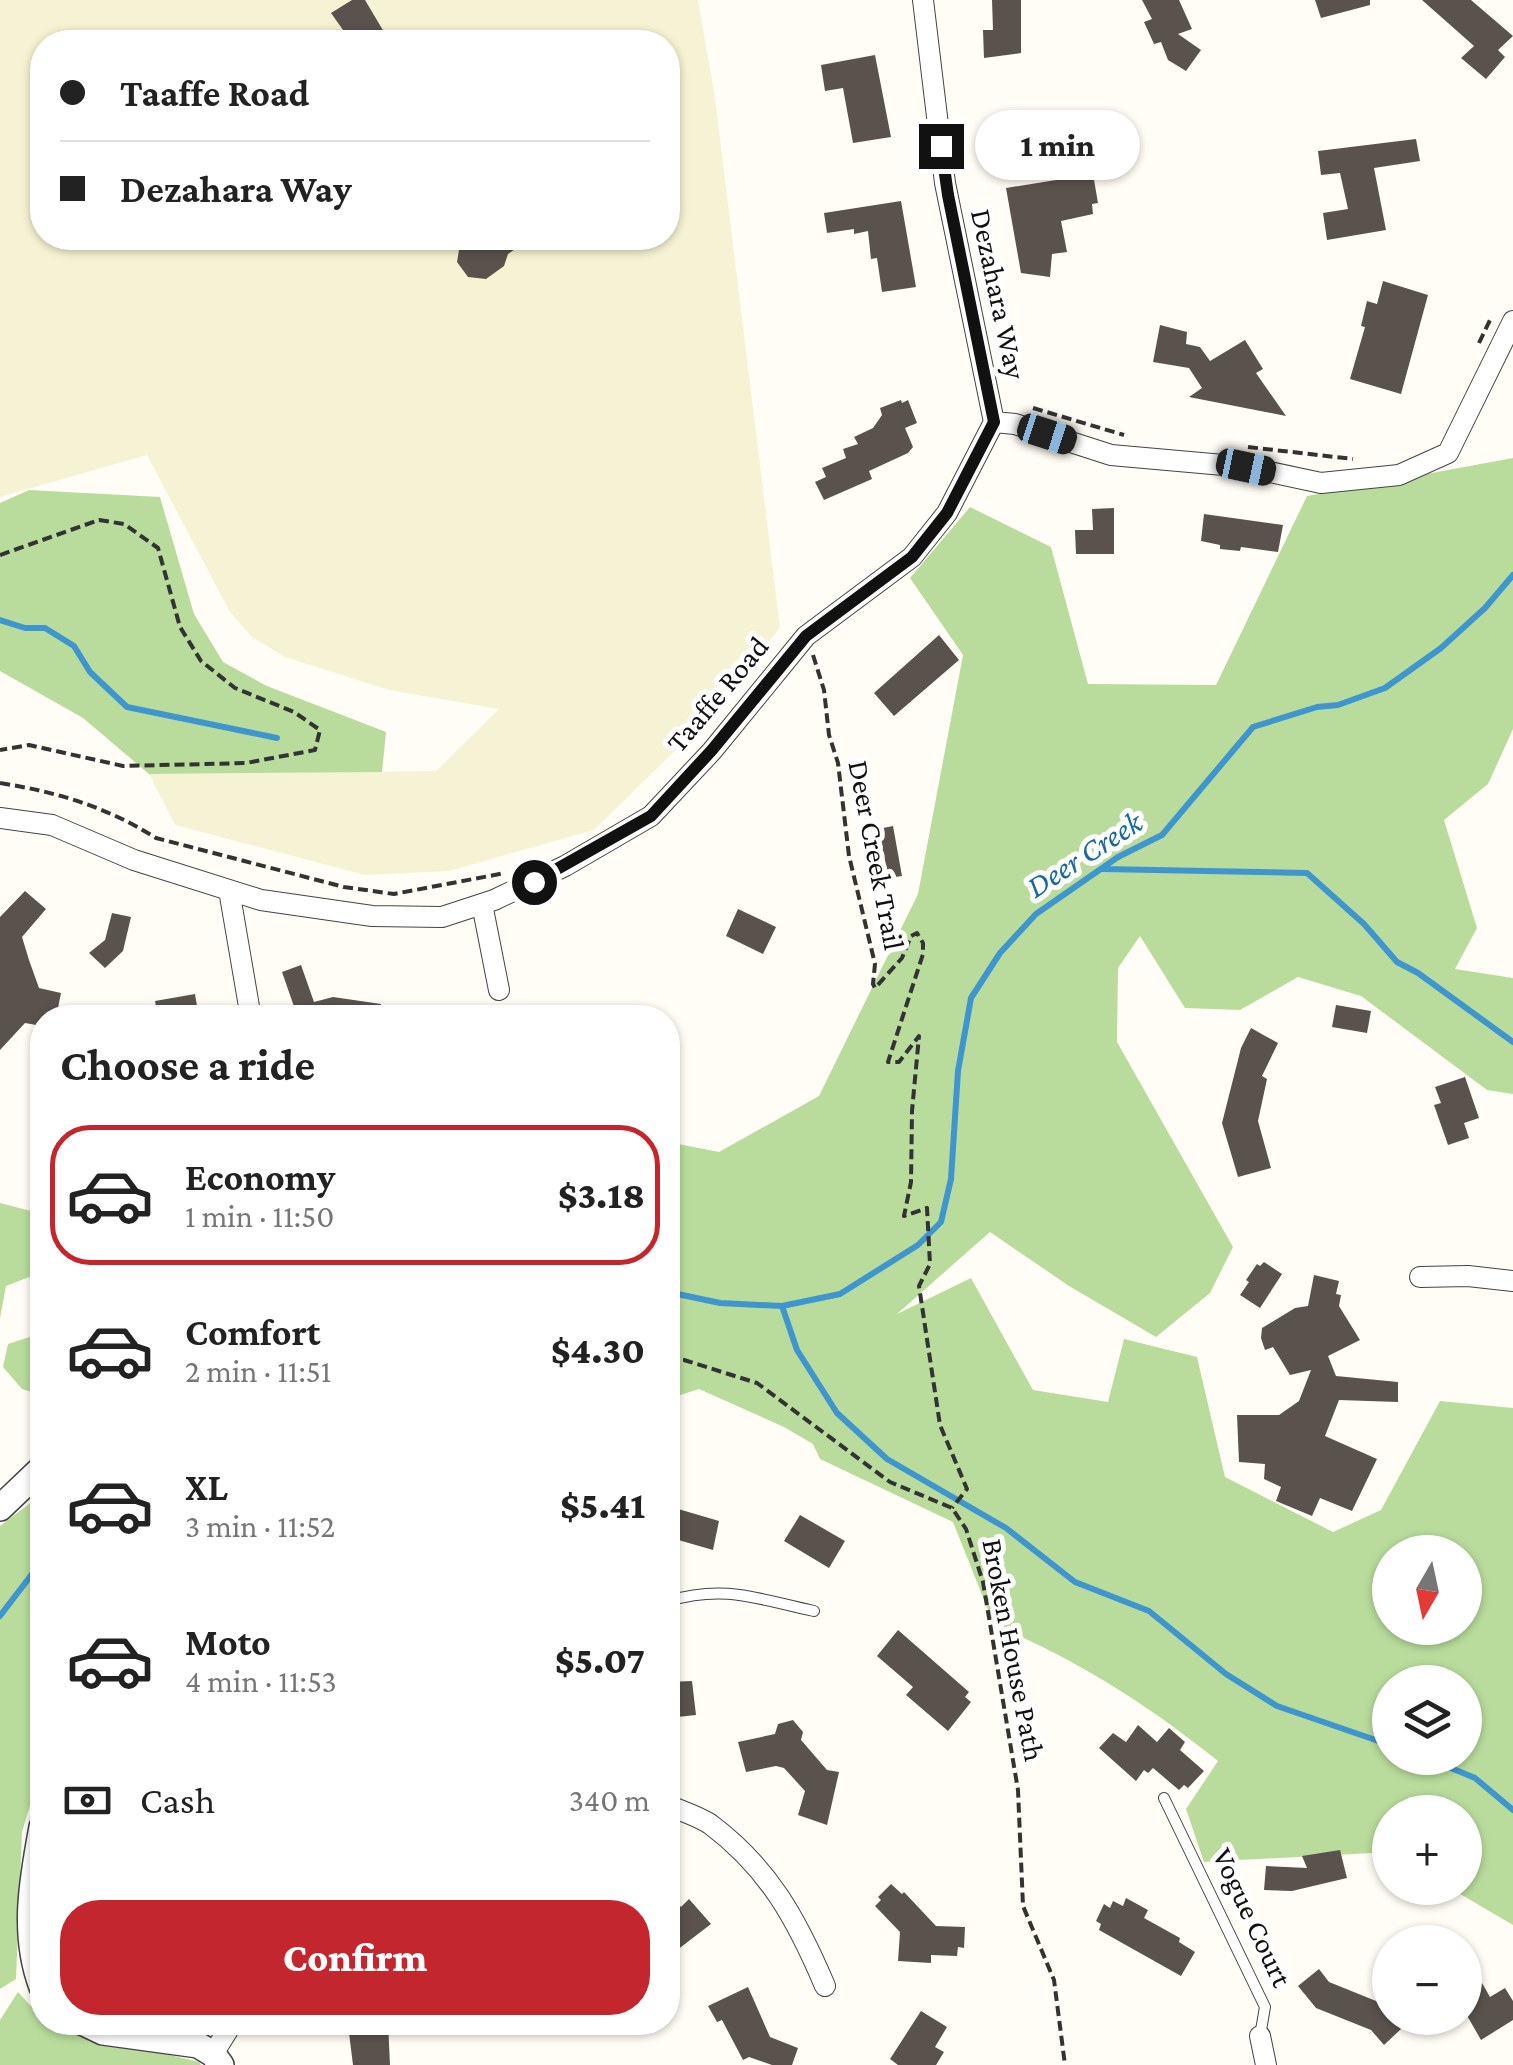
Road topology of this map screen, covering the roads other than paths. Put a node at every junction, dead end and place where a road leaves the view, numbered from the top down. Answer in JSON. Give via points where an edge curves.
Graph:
{"nodes":[{"id":1,"x":923,"y":0,"type":"edge"},
{"id":2,"x":1513,"y":321,"type":"edge"},
{"id":3,"x":994,"y":422,"type":"junction"},
{"id":4,"x":0,"y":818,"type":"edge"},
{"id":5,"x":229,"y":890,"type":"junction"},
{"id":6,"x":482,"y":904,"type":"junction"},
{"id":7,"x":499,"y":990,"type":"dead end"},
{"id":8,"x":249,"y":1005,"type":"edge"},
{"id":9,"x":1420,"y":1277,"type":"dead end"},
{"id":10,"x":1513,"y":1282,"type":"edge"},
{"id":11,"x":30,"y":1479,"type":"edge"},
{"id":12,"x":0,"y":1508,"type":"edge"},
{"id":13,"x":680,"y":1598,"type":"edge"},
{"id":14,"x":814,"y":1611,"type":"dead end"},
{"id":15,"x":1164,"y":1798,"type":"dead end"},
{"id":16,"x":680,"y":1810,"type":"edge"},
{"id":17,"x":825,"y":1986,"type":"dead end"},
{"id":18,"x":125,"y":2035,"type":"edge"},
{"id":19,"x":228,"y":2035,"type":"edge"},
{"id":20,"x":1260,"y":2036,"type":"joint"},
{"id":21,"x":217,"y":2060,"type":"edge"},
{"id":22,"x":1266,"y":2065,"type":"edge"}],
"edges":[{"from":1,"to":3,"type":"street","name":"Dezahara Way","via":[[945,183]]},
{"from":2,"to":3,"type":"street","via":[[1448,453],[1399,476],[1322,483],[1246,467],[1111,455]]},
{"from":3,"to":6,"type":"street","name":"Taaffe Road","via":[[947,513],[912,557],[806,636],[651,816]]},
{"from":4,"to":5,"type":"street","name":"Taaffe Road","via":[[52,826]]},
{"from":5,"to":6,"type":"street","name":"Taaffe Road","via":[[372,916],[442,917]]},
{"from":5,"to":8,"type":"street"},
{"from":6,"to":7,"type":"street"},
{"from":9,"to":10,"type":"street"},
{"from":11,"to":12,"type":"street"},
{"from":13,"to":14,"type":"lane","via":[[720,1590]]},
{"from":15,"to":20,"type":"lane","name":"Vogue Court","via":[[1264,2007]]},
{"from":16,"to":17,"type":"street","via":[[708,1823],[768,1880],[800,1926]]},
{"from":18,"to":21,"type":"street","via":[[198,2045]]},
{"from":19,"to":21,"type":"street"},
{"from":20,"to":22,"type":"street","name":"Vogue Court"}]}
